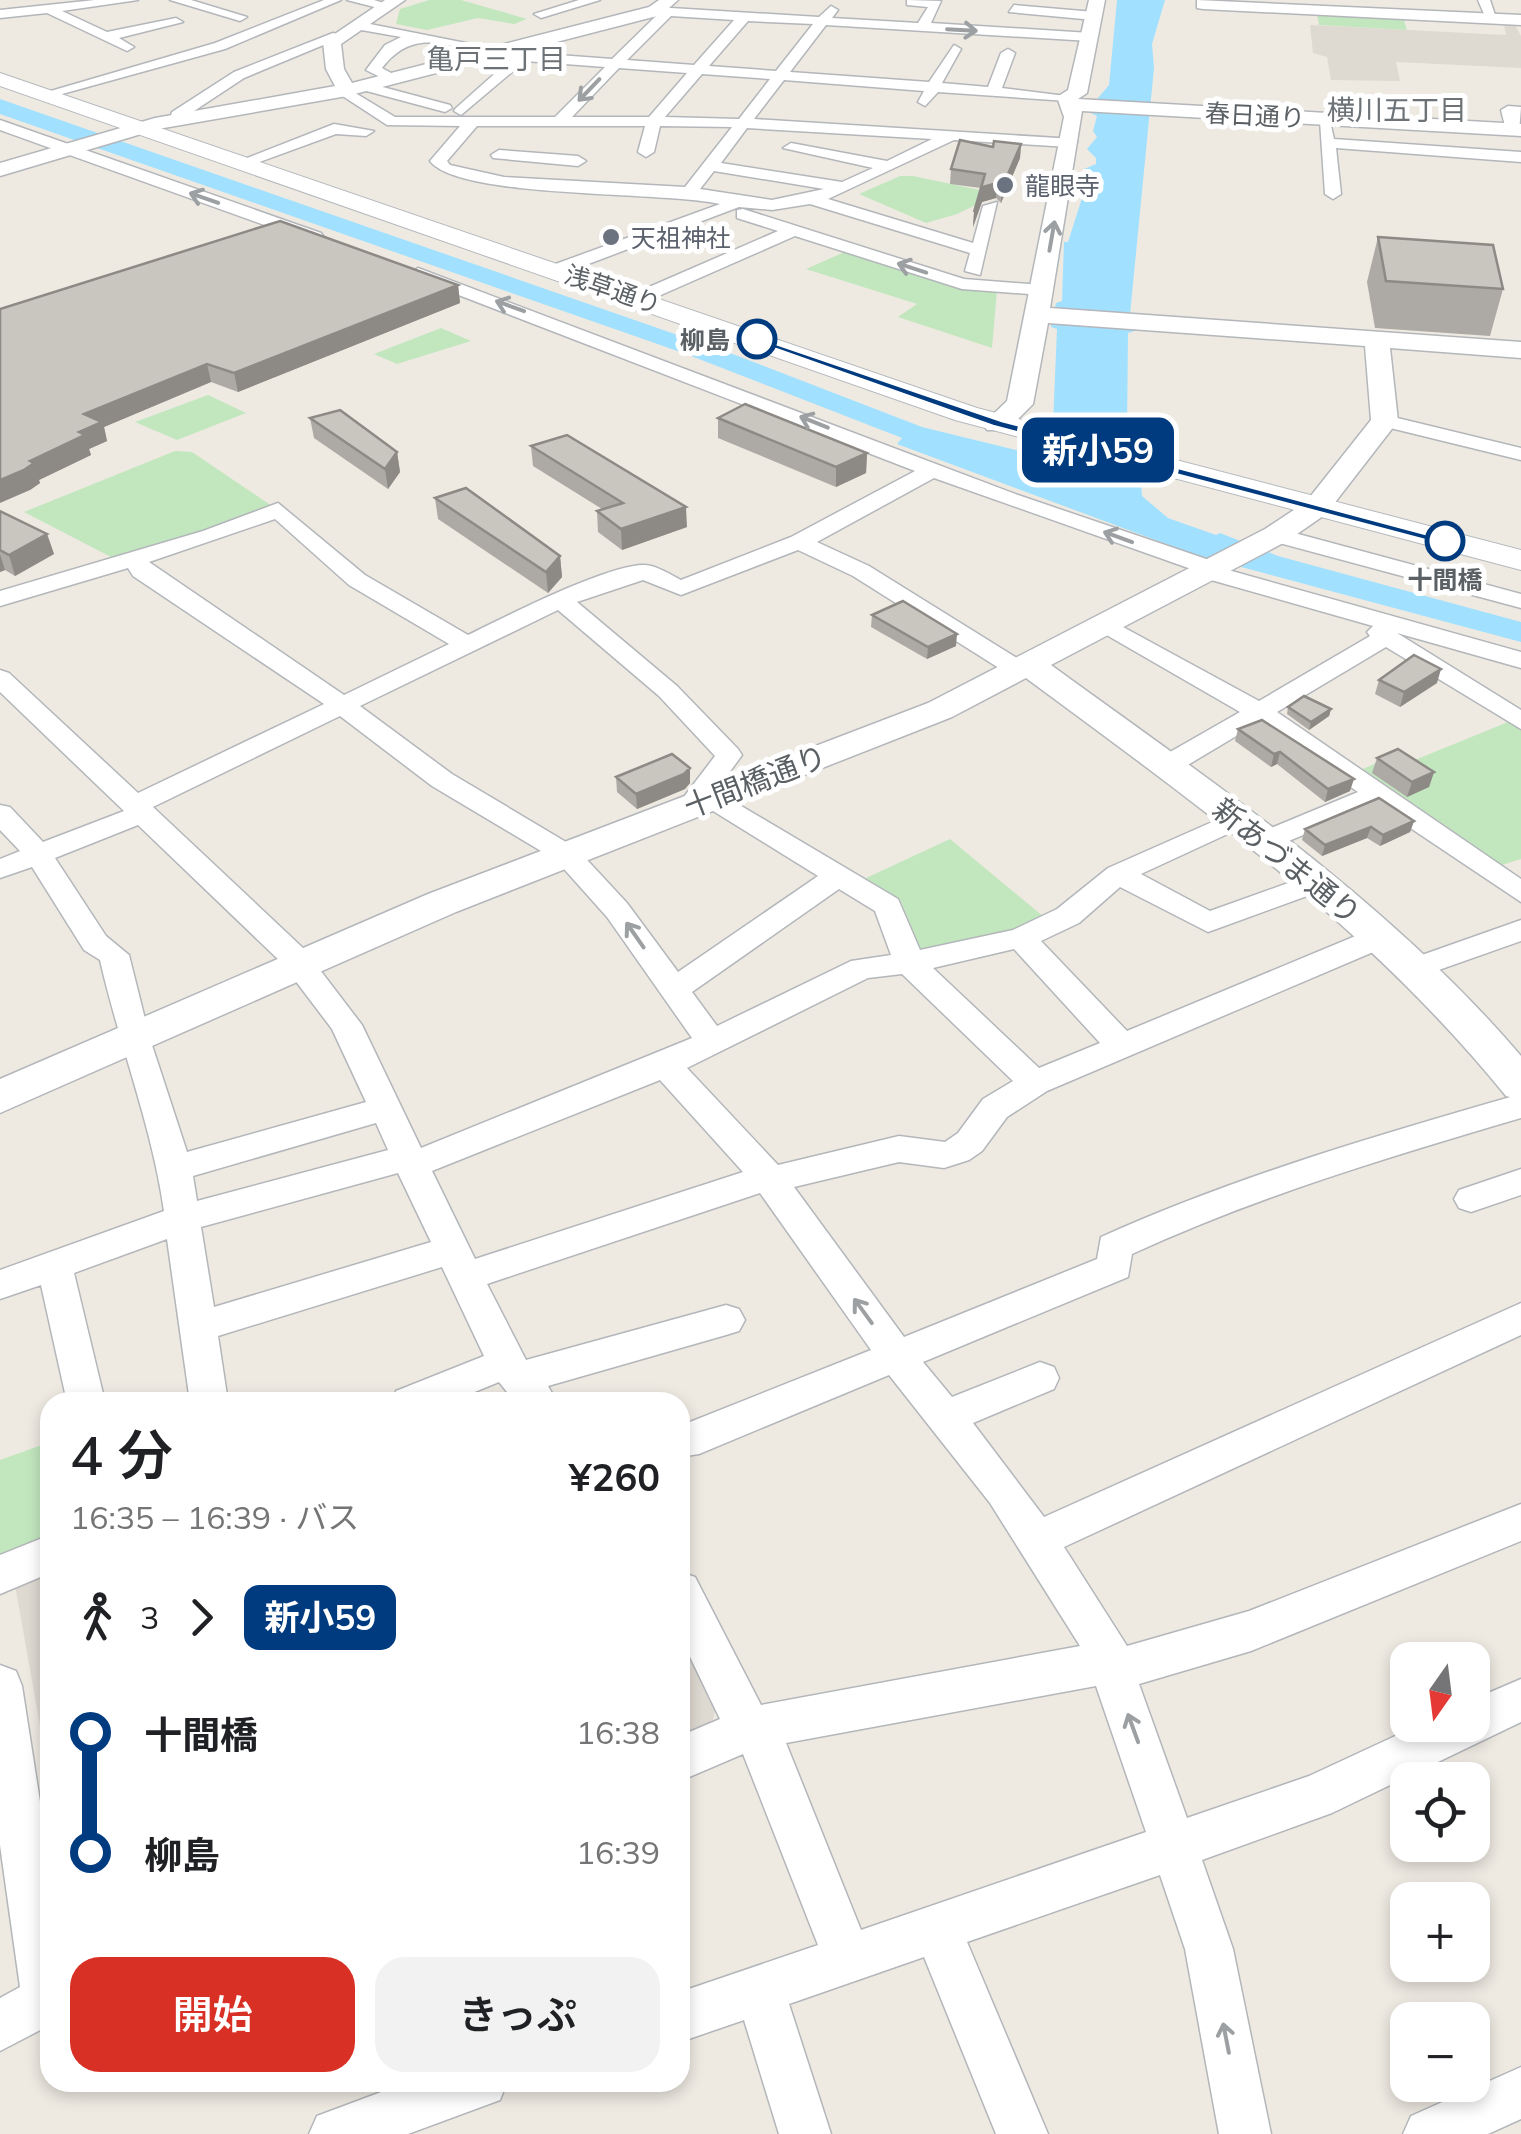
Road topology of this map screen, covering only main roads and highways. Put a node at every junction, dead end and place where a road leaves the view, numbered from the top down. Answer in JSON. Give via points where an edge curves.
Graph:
{"nodes":[{"id":1,"x":4,"y":80,"type":"edge"},
{"id":2,"x":1521,"y":560,"type":"edge"}],
"edges":[{"from":1,"to":2,"type":"main road","name":"浅草通り","via":[[42,84],[125,131],[556,270],[997,424]]}]}
